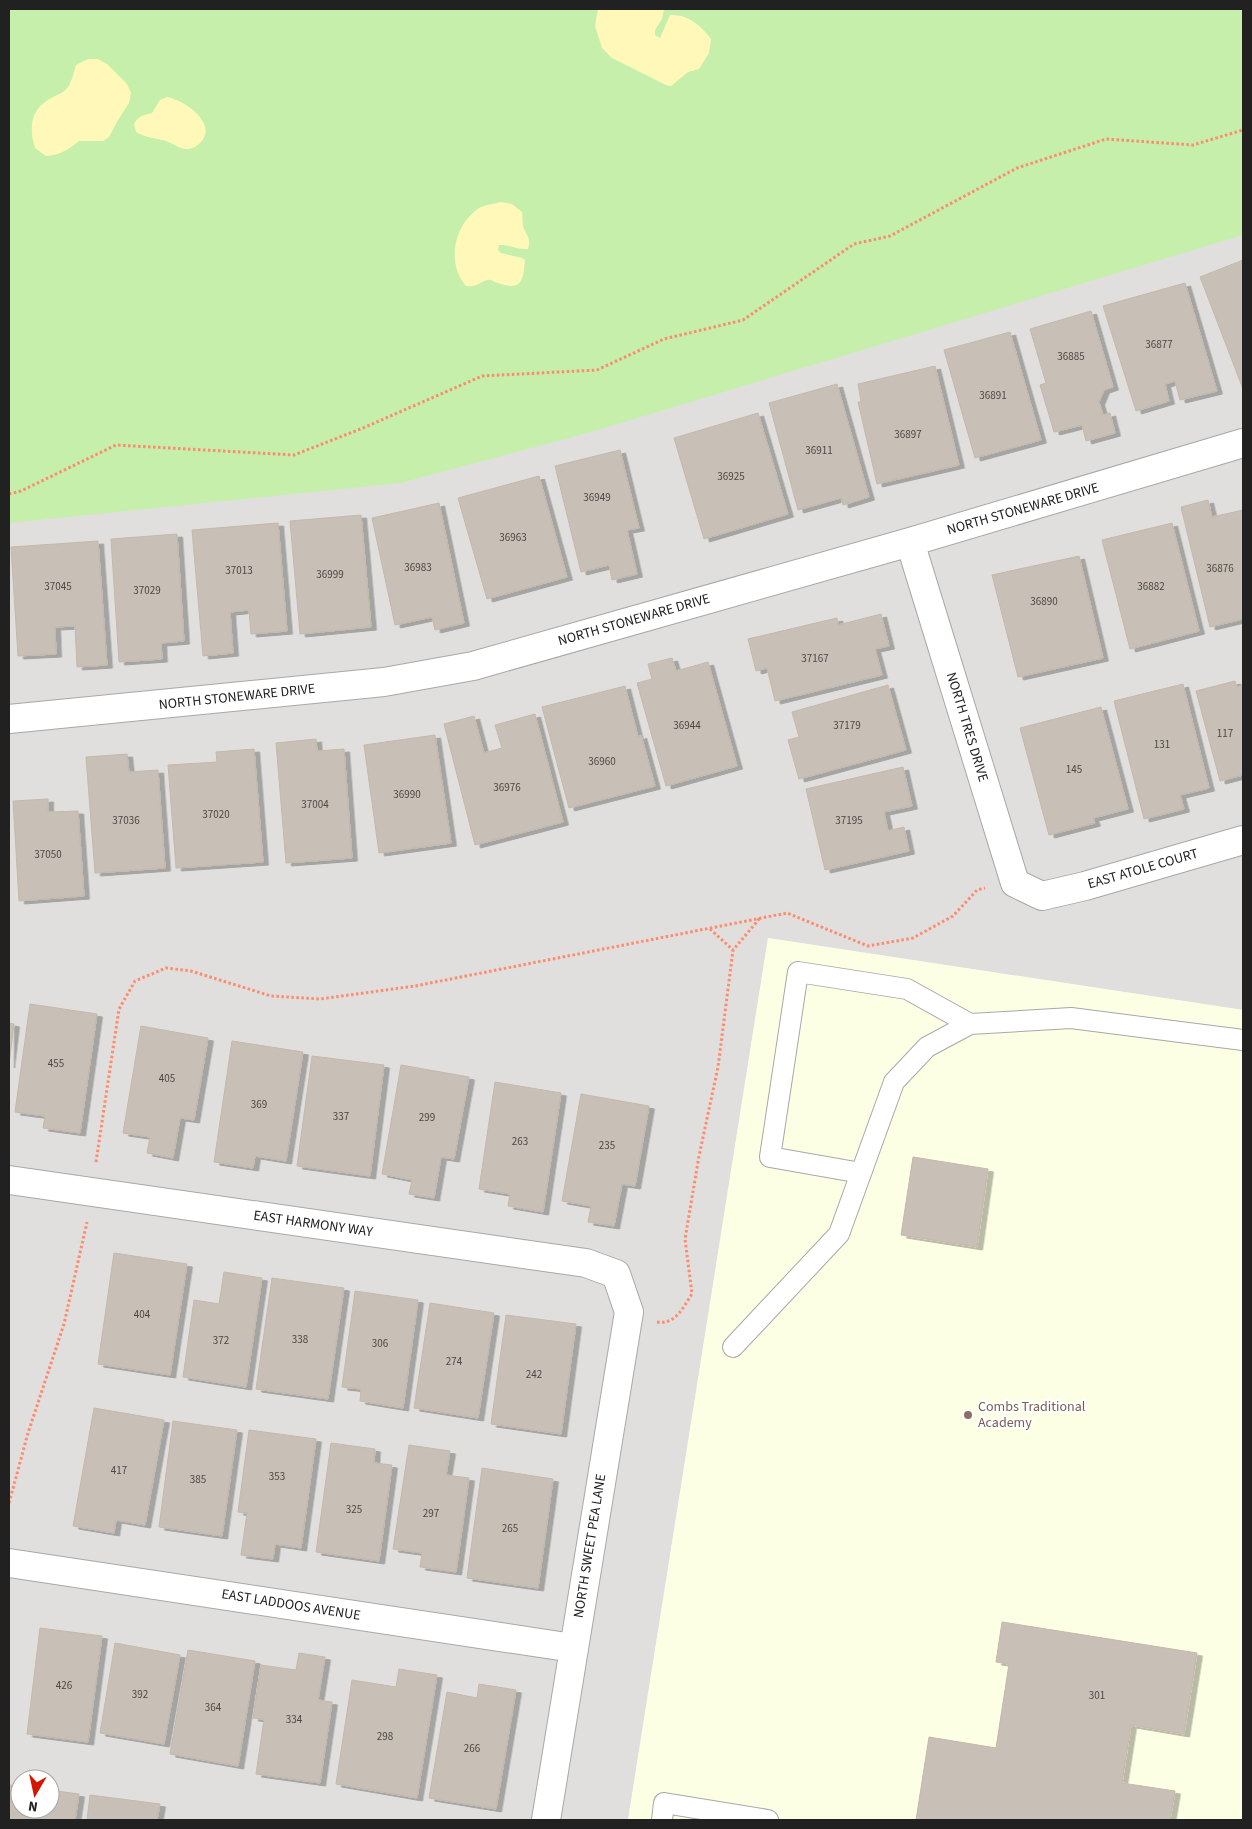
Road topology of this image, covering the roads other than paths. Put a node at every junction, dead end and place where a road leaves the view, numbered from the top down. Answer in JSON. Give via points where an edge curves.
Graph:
{"nodes":[{"id":1,"x":1243,"y":443,"type":"edge"},
{"id":2,"x":910,"y":542,"type":"junction"},
{"id":3,"x":9,"y":719,"type":"edge"},
{"id":4,"x":1243,"y":840,"type":"edge"},
{"id":5,"x":1042,"y":896,"type":"joint"},
{"id":6,"x":970,"y":1024,"type":"junction"},
{"id":7,"x":1243,"y":1040,"type":"edge"},
{"id":8,"x":861,"y":1173,"type":"junction"},
{"id":9,"x":9,"y":1180,"type":"edge"},
{"id":10,"x":616,"y":1274,"type":"joint"},
{"id":11,"x":733,"y":1348,"type":"dead end"},
{"id":12,"x":9,"y":1563,"type":"edge"},
{"id":13,"x":573,"y":1648,"type":"junction"},
{"id":14,"x":546,"y":1820,"type":"edge"},
{"id":15,"x":662,"y":1820,"type":"edge"},
{"id":16,"x":768,"y":1820,"type":"edge"}],
"edges":[{"from":1,"to":2,"type":"street","name":"NORTH STONEWARE DRIVE"},
{"from":2,"to":3,"type":"street","name":"NORTH STONEWARE DRIVE","via":[[473,666],[384,682]]},
{"from":2,"to":5,"type":"street","name":"NORTH TRES DRIVE","via":[[1015,883]]},
{"from":4,"to":5,"type":"street","name":"EAST ATOLE COURT"},
{"from":6,"to":7,"type":"lane","via":[[1071,1018]]},
{"from":6,"to":8,"type":"lane","via":[[927,1047],[894,1082]]},
{"from":6,"to":8,"type":"lane","via":[[907,989],[798,972],[770,1157]]},
{"from":8,"to":11,"type":"lane","via":[[839,1234]]},
{"from":9,"to":10,"type":"street","name":"EAST HARMONY WAY","via":[[586,1262]]},
{"from":10,"to":13,"type":"street","name":"NORTH SWEET PEA LANE","via":[[629,1312]]},
{"from":12,"to":13,"type":"street","name":"EAST LADDOOS AVENUE"},
{"from":13,"to":14,"type":"street","name":"NORTH SWEET PEA LANE"},
{"from":15,"to":16,"type":"lane","via":[[664,1802]]}]}
